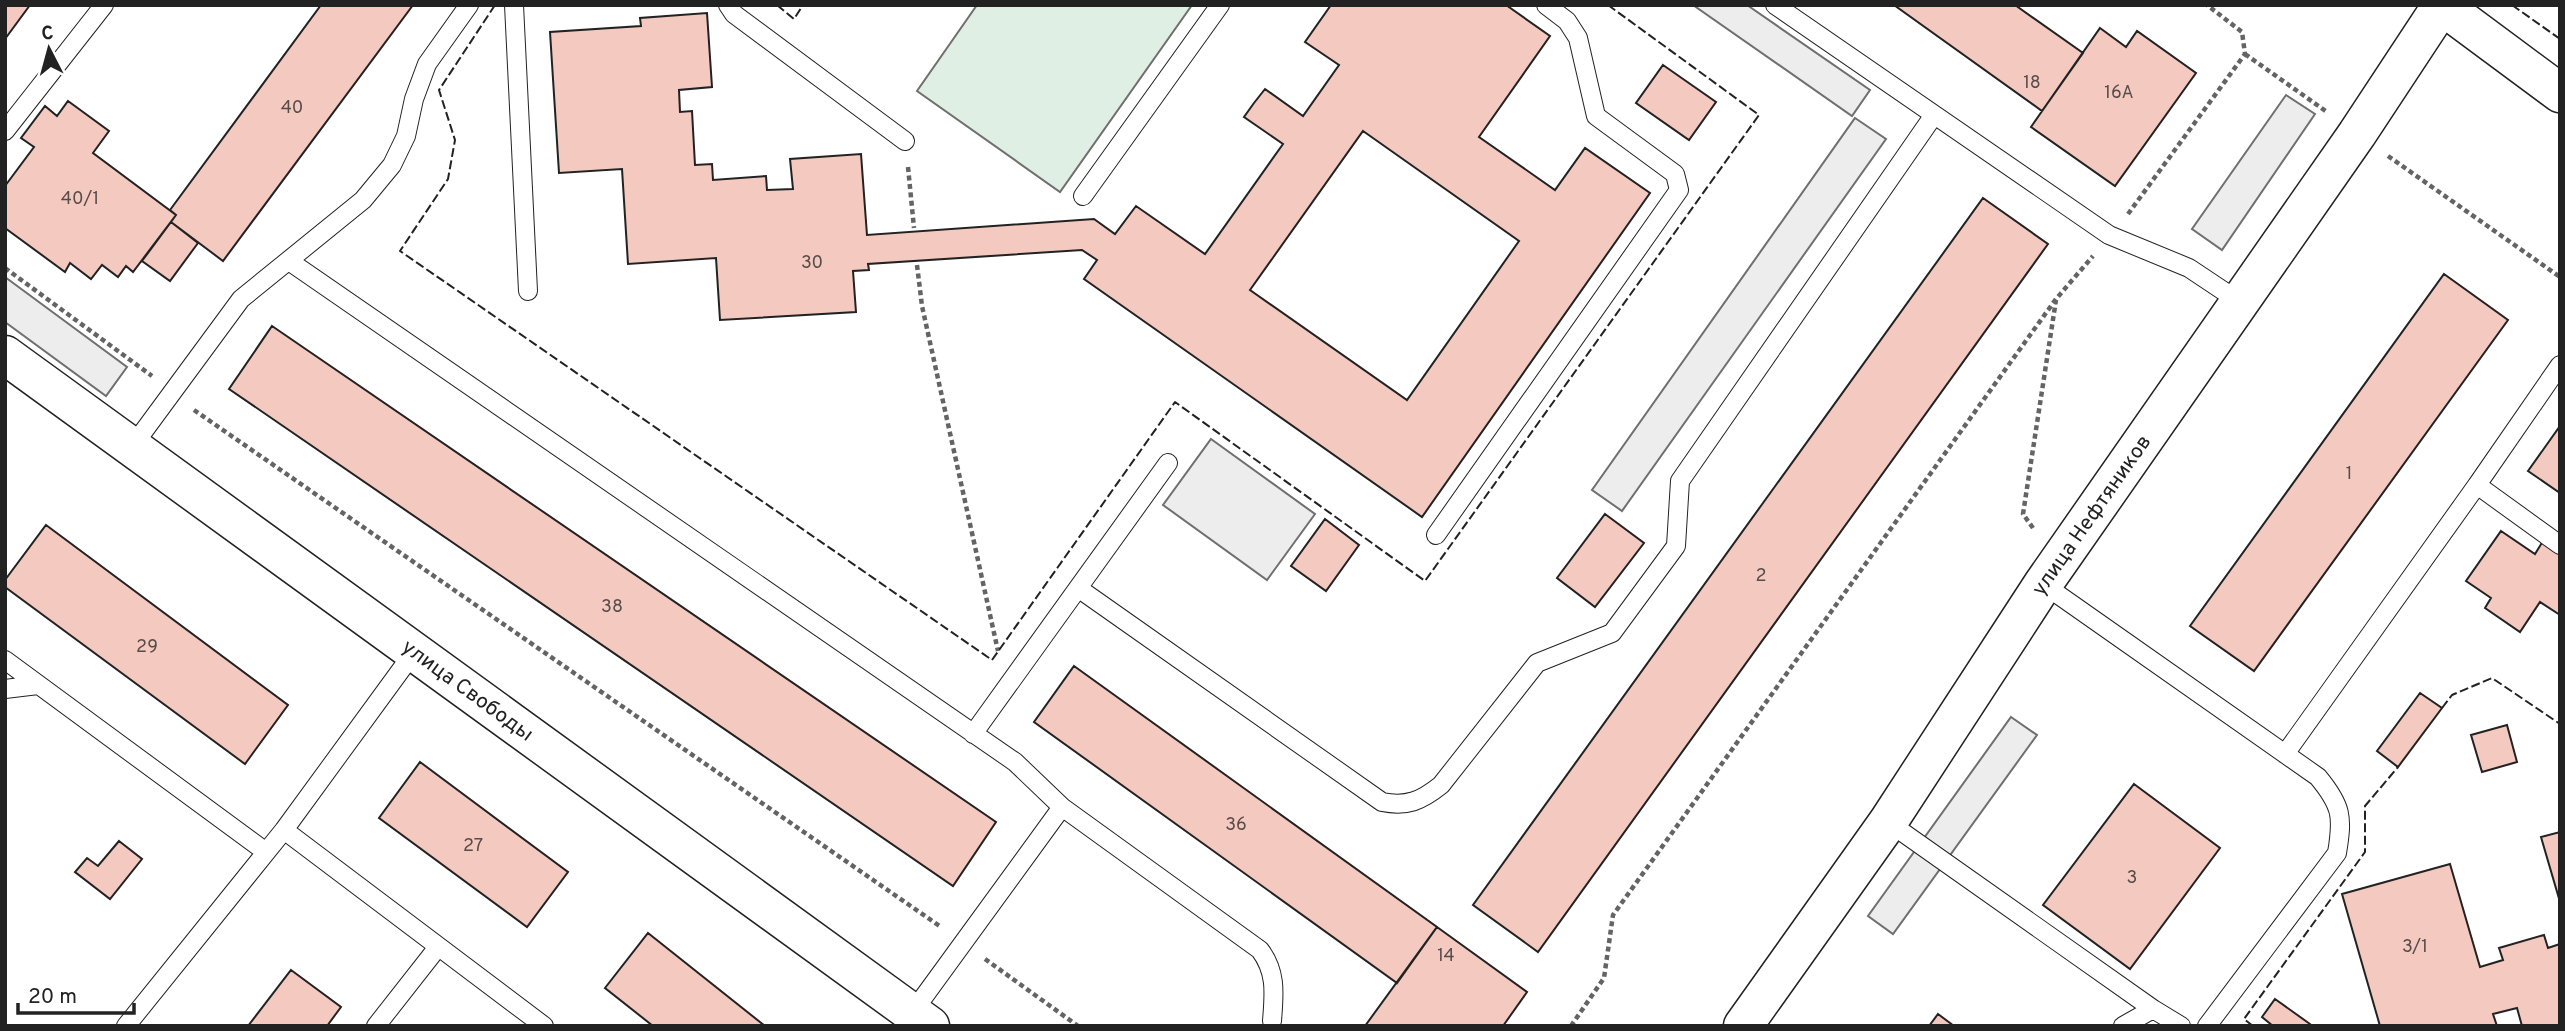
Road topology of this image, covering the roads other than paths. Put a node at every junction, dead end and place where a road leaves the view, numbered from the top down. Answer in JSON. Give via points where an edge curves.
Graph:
{"nodes":[{"id":1,"x":104,"y":5,"type":"edge"},
{"id":2,"x":469,"y":5,"type":"edge"},
{"id":3,"x":514,"y":5,"type":"edge"},
{"id":4,"x":728,"y":5,"type":"edge"},
{"id":5,"x":1220,"y":5,"type":"edge"},
{"id":6,"x":1546,"y":5,"type":"edge"},
{"id":7,"x":1775,"y":5,"type":"edge"},
{"id":8,"x":2443,"y":6,"type":"edge"},
{"id":9,"x":2560,"y":93,"type":"edge"},
{"id":10,"x":1934,"y":115,"type":"junction"},
{"id":11,"x":5,"y":131,"type":"edge"},
{"id":12,"x":905,"y":141,"type":"road end"},
{"id":13,"x":1083,"y":196,"type":"dead end"},
{"id":14,"x":289,"y":261,"type":"junction"},
{"id":15,"x":528,"y":291,"type":"dead end"},
{"id":16,"x":2240,"y":302,"type":"junction"},
{"id":17,"x":5,"y":355,"type":"edge"},
{"id":18,"x":2560,"y":365,"type":"edge"},
{"id":19,"x":132,"y":447,"type":"junction"},
{"id":20,"x":1168,"y":463,"type":"dead end"},
{"id":21,"x":2477,"y":485,"type":"junction"},
{"id":22,"x":1436,"y":535,"type":"dead end"},
{"id":23,"x":2560,"y":545,"type":"edge"},
{"id":24,"x":2043,"y":584,"type":"junction"},
{"id":25,"x":1078,"y":588,"type":"junction"},
{"id":26,"x":414,"y":652,"type":"junction"},
{"id":27,"x":5,"y":660,"type":"edge"},
{"id":28,"x":38,"y":685,"type":"junction"},
{"id":29,"x":5,"y":689,"type":"edge"},
{"id":30,"x":973,"y":734,"type":"junction"},
{"id":31,"x":2285,"y":754,"type":"junction"},
{"id":32,"x":1062,"y":807,"type":"junction"},
{"id":33,"x":1888,"y":822,"type":"junction"},
{"id":34,"x":284,"y":830,"type":"junction"},
{"id":35,"x":266,"y":852,"type":"junction"},
{"id":36,"x":438,"y":947,"type":"junction"},
{"id":37,"x":2153,"y":1009,"type":"junction"},
{"id":38,"x":1272,"y":1021,"type":"dead end"},
{"id":39,"x":923,"y":1022,"type":"edge"},
{"id":40,"x":126,"y":1026,"type":"edge"},
{"id":41,"x":376,"y":1026,"type":"edge"},
{"id":42,"x":544,"y":1026,"type":"edge"},
{"id":43,"x":1743,"y":1026,"type":"edge"},
{"id":44,"x":2123,"y":1026,"type":"edge"},
{"id":45,"x":2181,"y":1026,"type":"edge"},
{"id":46,"x":2207,"y":1026,"type":"edge"}],
"edges":[{"from":1,"to":11,"type":"lane"},
{"from":2,"to":14,"type":"lane","via":[[427,64],[406,136],[392,165],[363,200]]},
{"from":3,"to":15,"type":"lane"},
{"from":4,"to":12,"type":"lane","via":[[734,15]]},
{"from":5,"to":13,"type":"lane"},
{"from":6,"to":22,"type":"lane","via":[[1567,21],[1578,38],[1596,116],[1675,174],[1679,190]]},
{"from":7,"to":10,"type":"lane"},
{"from":8,"to":9,"type":"main road"},
{"from":8,"to":16,"type":"main road","name":"улица Нефтяников"},
{"from":10,"to":16,"type":"lane","via":[[2109,236],[2189,268]]},
{"from":10,"to":25,"type":"lane","via":[[1680,481],[1676,546],[1612,633],[1537,663],[1441,785],[1422,800],[1398,805],[1381,802]]},
{"from":14,"to":19,"type":"lane","via":[[241,299]]},
{"from":14,"to":30,"type":"lane"},
{"from":16,"to":24,"type":"main road","name":"улица Нефтяников"},
{"from":17,"to":19,"type":"main road","name":"улица Свободы"},
{"from":18,"to":21,"type":"lane"},
{"from":19,"to":26,"type":"main road","name":"улица Свободы"},
{"from":20,"to":25,"type":"lane"},
{"from":21,"to":23,"type":"lane"},
{"from":21,"to":31,"type":"lane"},
{"from":24,"to":31,"type":"lane"},
{"from":24,"to":33,"type":"main road","name":"улица Нефтяников"},
{"from":25,"to":30,"type":"lane"},
{"from":26,"to":34,"type":"lane"},
{"from":26,"to":39,"type":"main road","name":"улица Свободы"},
{"from":27,"to":28,"type":"lane"},
{"from":28,"to":29,"type":"lane"},
{"from":28,"to":35,"type":"lane"},
{"from":30,"to":32,"type":"lane","via":[[1015,762]]},
{"from":31,"to":46,"type":"lane","via":[[2318,777],[2339,806],[2342,826],[2337,853]]},
{"from":32,"to":38,"type":"lane","via":[[1260,950],[1275,986]]},
{"from":32,"to":39,"type":"lane","via":[[963,943]]},
{"from":33,"to":37,"type":"lane"},
{"from":33,"to":43,"type":"main road","name":"улица Нефтяников"},
{"from":34,"to":35,"type":"lane"},
{"from":34,"to":36,"type":"lane"},
{"from":35,"to":40,"type":"lane"},
{"from":36,"to":41,"type":"lane"},
{"from":36,"to":42,"type":"lane"},
{"from":37,"to":44,"type":"lane"},
{"from":37,"to":45,"type":"lane"}]}
